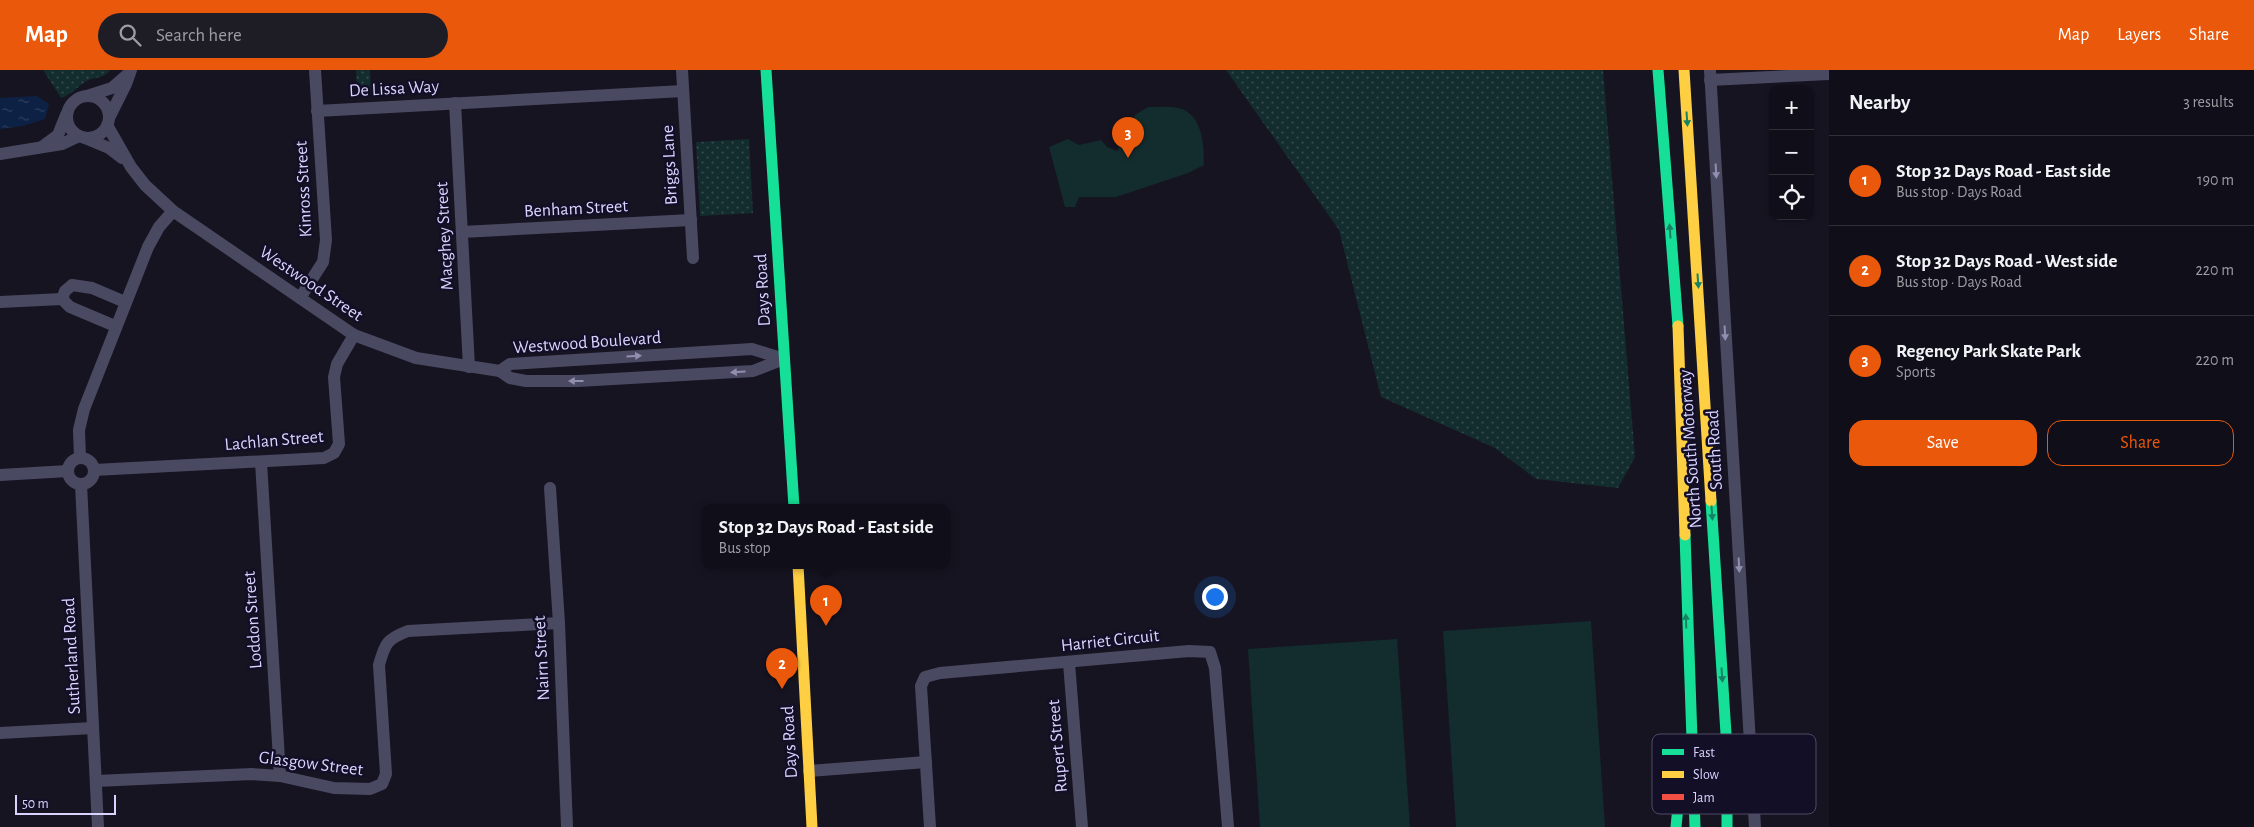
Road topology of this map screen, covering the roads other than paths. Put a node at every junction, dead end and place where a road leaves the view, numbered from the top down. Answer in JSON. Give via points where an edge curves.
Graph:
{"nodes":[{"id":1,"x":315,"y":70,"type":"edge"},
{"id":2,"x":682,"y":70,"type":"edge"},
{"id":3,"x":766,"y":70,"type":"edge"},
{"id":4,"x":1658,"y":70,"type":"edge"},
{"id":5,"x":1684,"y":70,"type":"edge"},
{"id":6,"x":130,"y":71,"type":"edge"},
{"id":7,"x":1829,"y":74,"type":"edge"},
{"id":8,"x":1710,"y":75,"type":"edge"},
{"id":9,"x":683,"y":91,"type":"junction"},
{"id":10,"x":87,"y":96,"type":"junction"},
{"id":11,"x":455,"y":103,"type":"junction"},
{"id":12,"x":317,"y":111,"type":"junction"},
{"id":13,"x":67,"y":114,"type":"junction"},
{"id":14,"x":108,"y":121,"type":"junction"},
{"id":15,"x":82,"y":137,"type":"junction"},
{"id":16,"x":43,"y":146,"type":"junction"},
{"id":17,"x":0,"y":154,"type":"edge"},
{"id":18,"x":131,"y":167,"type":"junction"},
{"id":19,"x":173,"y":211,"type":"junction"},
{"id":20,"x":691,"y":220,"type":"junction"},
{"id":21,"x":462,"y":232,"type":"junction"},
{"id":22,"x":693,"y":258,"type":"dead end"},
{"id":23,"x":300,"y":298,"type":"junction"},
{"id":24,"x":62,"y":299,"type":"junction"},
{"id":25,"x":0,"y":302,"type":"edge"},
{"id":26,"x":125,"y":302,"type":"junction"},
{"id":27,"x":115,"y":326,"type":"junction"},
{"id":28,"x":354,"y":336,"type":"junction"},
{"id":29,"x":714,"y":351,"type":"junction"},
{"id":30,"x":784,"y":359,"type":"junction"},
{"id":31,"x":469,"y":367,"type":"junction"},
{"id":32,"x":500,"y":371,"type":"junction"},
{"id":33,"x":713,"y":374,"type":"junction"},
{"id":34,"x":80,"y":458,"type":"junction"},
{"id":35,"x":261,"y":462,"type":"junction"},
{"id":36,"x":94,"y":470,"type":"junction"},
{"id":37,"x":68,"y":471,"type":"junction"},
{"id":38,"x":0,"y":475,"type":"edge"},
{"id":39,"x":81,"y":484,"type":"junction"},
{"id":40,"x":550,"y":488,"type":"dead end"},
{"id":41,"x":794,"y":504,"type":"edge"},
{"id":42,"x":798,"y":569,"type":"edge"},
{"id":43,"x":558,"y":623,"type":"junction"},
{"id":44,"x":1068,"y":663,"type":"junction"},
{"id":45,"x":1689,"y":702,"type":"junction"},
{"id":46,"x":93,"y":728,"type":"junction"},
{"id":47,"x":0,"y":733,"type":"edge"},
{"id":48,"x":1686,"y":734,"type":"edge"},
{"id":49,"x":1690,"y":734,"type":"edge"},
{"id":50,"x":1726,"y":734,"type":"edge"},
{"id":51,"x":1749,"y":734,"type":"edge"},
{"id":52,"x":926,"y":762,"type":"junction"},
{"id":53,"x":809,"y":771,"type":"junction"},
{"id":54,"x":280,"y":776,"type":"junction"},
{"id":55,"x":96,"y":781,"type":"junction"},
{"id":56,"x":1677,"y":814,"type":"edge"},
{"id":57,"x":1693,"y":814,"type":"edge"},
{"id":58,"x":1727,"y":814,"type":"edge"},
{"id":59,"x":1733,"y":814,"type":"edge"},
{"id":60,"x":1754,"y":814,"type":"edge"},
{"id":61,"x":98,"y":827,"type":"edge"},
{"id":62,"x":567,"y":827,"type":"edge"},
{"id":63,"x":812,"y":827,"type":"edge"},
{"id":64,"x":930,"y":827,"type":"edge"},
{"id":65,"x":1082,"y":827,"type":"edge"},
{"id":66,"x":1228,"y":827,"type":"edge"},
{"id":67,"x":1676,"y":827,"type":"edge"},
{"id":68,"x":1694,"y":827,"type":"edge"},
{"id":69,"x":1727,"y":827,"type":"edge"},
{"id":70,"x":1734,"y":827,"type":"edge"},
{"id":71,"x":1755,"y":827,"type":"edge"}],
"edges":[{"from":1,"to":12,"type":"street","name":"Kinross Street"},
{"from":2,"to":9,"type":"street","name":"Briggs Lane"},
{"from":3,"to":30,"type":"main road","name":"Days Road"},
{"from":45,"to":4,"type":"main road","name":"North South Motorway","one_way":true,"via":[[1678,323]]},
{"from":5,"to":50,"type":"main road","name":"North South Motorway","one_way":true},
{"from":6,"to":10,"type":"street","via":[[112,88]]},
{"from":6,"to":14,"type":"street"},
{"from":7,"to":8,"type":"street"},
{"from":8,"to":51,"type":"street","name":"South Road","one_way":true},
{"from":9,"to":11,"type":"street","name":"De Lissa Way"},
{"from":9,"to":20,"type":"street","name":"Briggs Lane"},
{"from":10,"to":13,"type":"street","via":[[74,102]]},
{"from":10,"to":14,"type":"street","via":[[105,105]]},
{"from":11,"to":12,"type":"street","name":"De Lissa Way"},
{"from":11,"to":21,"type":"street","name":"Macghey Street"},
{"from":12,"to":23,"type":"street","name":"Kinross Street","via":[[326,240],[322,262]]},
{"from":13,"to":15,"type":"street","via":[[69,127]]},
{"from":13,"to":16,"type":"street","via":[[58,135]]},
{"from":14,"to":15,"type":"street","via":[[99,135]]},
{"from":14,"to":18,"type":"street","name":"Westwood Street"},
{"from":15,"to":16,"type":"street"},
{"from":15,"to":18,"type":"street","name":"Westwood Street","via":[[110,148]]},
{"from":16,"to":17,"type":"street"},
{"from":18,"to":19,"type":"street","name":"Westwood Street"},
{"from":19,"to":23,"type":"street","name":"Westwood Street"},
{"from":19,"to":26,"type":"street","via":[[158,227]]},
{"from":20,"to":21,"type":"street","name":"Benham Street"},
{"from":20,"to":22,"type":"street","name":"Briggs Lane"},
{"from":21,"to":31,"type":"street","name":"Macghey Street"},
{"from":23,"to":28,"type":"street","name":"Westwood Street"},
{"from":24,"to":25,"type":"street"},
{"from":24,"to":26,"type":"street","via":[[72,285],[83,285]]},
{"from":24,"to":27,"type":"street","via":[[70,307]]},
{"from":26,"to":27,"type":"street"},
{"from":27,"to":34,"type":"street","via":[[84,409],[79,430]]},
{"from":28,"to":31,"type":"street","name":"Westwood Street","via":[[416,358]]},
{"from":28,"to":35,"type":"street","name":"Lachlan Street","via":[[337,364],[334,377],[339,444],[334,453],[324,458]]},
{"from":29,"to":30,"type":"street","name":"Westwood Boulevard","via":[[752,349]]},
{"from":32,"to":29,"type":"street","name":"Westwood Boulevard","one_way":true,"via":[[510,364]]},
{"from":29,"to":33,"type":"street","via":[[717,366]]},
{"from":30,"to":33,"type":"street","name":"Westwood Boulevard","one_way":true,"via":[[753,371]]},
{"from":30,"to":41,"type":"main road","name":"Days Road"},
{"from":31,"to":32,"type":"street","name":"Westwood Street"},
{"from":33,"to":32,"type":"street","name":"Westwood Boulevard","one_way":true,"via":[[560,381],[510,378]]},
{"from":34,"to":36,"type":"street","via":[[88,460]]},
{"from":34,"to":37,"type":"street","via":[[70,464]]},
{"from":35,"to":36,"type":"street","name":"Lachlan Street"},
{"from":35,"to":54,"type":"street","name":"Loddon Street"},
{"from":36,"to":39,"type":"street","via":[[89,481]]},
{"from":37,"to":38,"type":"street"},
{"from":37,"to":39,"type":"street","via":[[73,482]]},
{"from":39,"to":46,"type":"street","name":"Sutherland Road"},
{"from":40,"to":43,"type":"street","name":"Nairn Street"},
{"from":42,"to":53,"type":"main road","name":"Days Road"},
{"from":43,"to":54,"type":"street","name":"Glasgow Street","via":[[408,631],[391,637],[383,649],[379,665],[386,774],[382,784],[370,789],[334,788]]},
{"from":43,"to":62,"type":"street","name":"Nairn Street"},
{"from":44,"to":52,"type":"street","name":"Harriet Circuit","via":[[940,673],[925,677],[921,686]]},
{"from":44,"to":65,"type":"street","name":"Rupert Street"},
{"from":44,"to":66,"type":"street","name":"Harriet Circuit","via":[[1189,651],[1210,652],[1215,668]]},
{"from":45,"to":48,"type":"main road"},
{"from":45,"to":49,"type":"main road","name":"North South Motorway"},
{"from":46,"to":47,"type":"street"},
{"from":46,"to":55,"type":"street","name":"Sutherland Road"},
{"from":52,"to":53,"type":"street"},
{"from":52,"to":64,"type":"street","name":"Harriet Circuit"},
{"from":53,"to":63,"type":"main road","name":"Days Road"},
{"from":54,"to":55,"type":"street","name":"Glasgow Street","via":[[252,774]]},
{"from":55,"to":61,"type":"street","name":"Sutherland Road"},
{"from":56,"to":67,"type":"main road"},
{"from":57,"to":68,"type":"main road","name":"North South Motorway"},
{"from":58,"to":69,"type":"main road","name":"North South Motorway"},
{"from":59,"to":70,"type":"main road"},
{"from":60,"to":71,"type":"street","name":"South Road","one_way":true}]}
